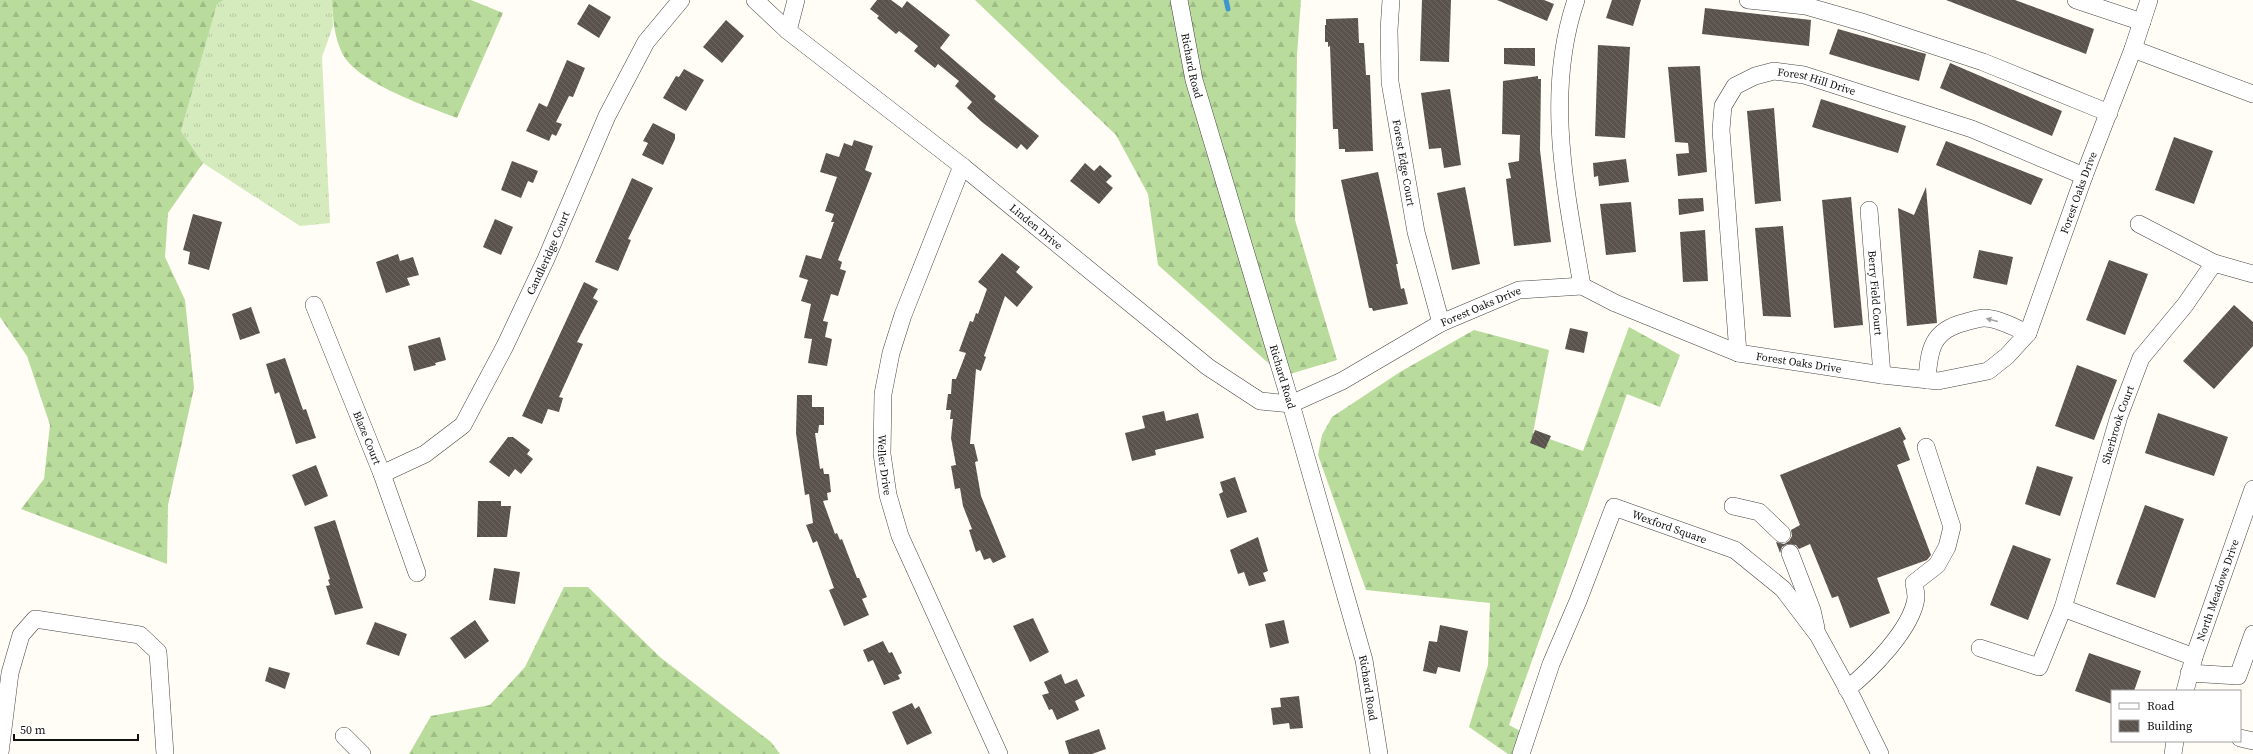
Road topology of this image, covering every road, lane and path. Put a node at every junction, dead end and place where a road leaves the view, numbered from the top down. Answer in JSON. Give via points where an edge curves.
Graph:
{"nodes":[{"id":1,"x":681,"y":0,"type":"edge"},
{"id":2,"x":755,"y":0,"type":"edge"},
{"id":3,"x":796,"y":0,"type":"edge"},
{"id":4,"x":1180,"y":0,"type":"edge"},
{"id":5,"x":1392,"y":0,"type":"edge"},
{"id":6,"x":1576,"y":0,"type":"edge"},
{"id":7,"x":1748,"y":0,"type":"edge"},
{"id":8,"x":2076,"y":0,"type":"edge"},
{"id":9,"x":2149,"y":0,"type":"edge"},
{"id":10,"x":2142,"y":22,"type":"junction"},
{"id":11,"x":788,"y":31,"type":"junction"},
{"id":12,"x":2133,"y":50,"type":"junction"},
{"id":13,"x":2253,"y":94,"type":"edge"},
{"id":14,"x":2109,"y":112,"type":"junction"},
{"id":15,"x":962,"y":166,"type":"junction"},
{"id":16,"x":2084,"y":176,"type":"junction"},
{"id":17,"x":1869,"y":210,"type":"dead end"},
{"id":18,"x":2139,"y":224,"type":"dead end"},
{"id":19,"x":2214,"y":263,"type":"junction"},
{"id":20,"x":2253,"y":274,"type":"edge"},
{"id":21,"x":1582,"y":286,"type":"junction"},
{"id":22,"x":314,"y":305,"type":"dead end"},
{"id":23,"x":1441,"y":323,"type":"junction"},
{"id":24,"x":2028,"y":333,"type":"junction"},
{"id":25,"x":1738,"y":353,"type":"junction"},
{"id":26,"x":1882,"y":376,"type":"junction"},
{"id":27,"x":1927,"y":380,"type":"junction"},
{"id":28,"x":1292,"y":404,"type":"junction"},
{"id":29,"x":1926,"y":447,"type":"dead end"},
{"id":30,"x":382,"y":474,"type":"junction"},
{"id":31,"x":2253,"y":489,"type":"edge"},
{"id":32,"x":1734,"y":506,"type":"dead end"},
{"id":33,"x":1782,"y":534,"type":"dead end"},
{"id":34,"x":1790,"y":553,"type":"dead end"},
{"id":35,"x":417,"y":573,"type":"dead end"},
{"id":36,"x":2063,"y":608,"type":"junction"},
{"id":37,"x":1818,"y":636,"type":"junction"},
{"id":38,"x":2252,"y":639,"type":"edge"},
{"id":39,"x":1980,"y":648,"type":"dead end"},
{"id":40,"x":2194,"y":657,"type":"junction"},
{"id":41,"x":2189,"y":673,"type":"junction"},
{"id":42,"x":2245,"y":677,"type":"edge"},
{"id":43,"x":1847,"y":689,"type":"junction"},
{"id":44,"x":2185,"y":690,"type":"edge"},
{"id":45,"x":344,"y":736,"type":"dead end"},
{"id":46,"x":2241,"y":738,"type":"edge"},
{"id":47,"x":2253,"y":741,"type":"edge"},
{"id":48,"x":2175,"y":742,"type":"edge"},
{"id":49,"x":0,"y":753,"type":"edge"},
{"id":50,"x":165,"y":754,"type":"edge"},
{"id":51,"x":362,"y":754,"type":"edge"},
{"id":52,"x":999,"y":754,"type":"edge"},
{"id":53,"x":1379,"y":754,"type":"edge"},
{"id":54,"x":1521,"y":754,"type":"edge"},
{"id":55,"x":1880,"y":754,"type":"edge"},
{"id":56,"x":2173,"y":754,"type":"edge"}],
"edges":[{"from":1,"to":30,"type":"street","name":"Candleridge Court","via":[[646,42],[607,116],[543,266],[505,346],[463,425],[425,454]]},
{"from":2,"to":11,"type":"street","name":"Linden Drive"},
{"from":3,"to":11,"type":"street"},
{"from":4,"to":28,"type":"street","name":"Richard Road","via":[[1194,80]]},
{"from":5,"to":23,"type":"street","name":"Forest Edge Court","via":[[1389,30],[1390,82],[1416,232]]},
{"from":6,"to":21,"type":"street","via":[[1561,67],[1560,141]]},
{"from":7,"to":14,"type":"street","via":[[1806,6],[1872,25],[1983,62]]},
{"from":8,"to":10,"type":"street"},
{"from":9,"to":10,"type":"street"},
{"from":10,"to":12,"type":"street"},
{"from":11,"to":15,"type":"street","name":"Linden Drive"},
{"from":12,"to":13,"type":"street"},
{"from":12,"to":14,"type":"street","name":"Forest Oaks Drive"},
{"from":14,"to":16,"type":"street","name":"Forest Oaks Drive"},
{"from":15,"to":28,"type":"street","name":"Linden Drive","via":[[1208,367],[1260,401]]},
{"from":15,"to":52,"type":"street","name":"Weller Drive","via":[[891,353],[883,400],[882,454],[888,495],[902,543]]},
{"from":16,"to":24,"type":"street","name":"Forest Oaks Drive"},
{"from":16,"to":25,"type":"street","name":"Forest Hill Drive","via":[[1972,129],[1804,75],[1774,71],[1755,76],[1735,86],[1722,106],[1721,130]]},
{"from":17,"to":26,"type":"street","name":"Berry Field Court"},
{"from":18,"to":19,"type":"street"},
{"from":19,"to":20,"type":"street"},
{"from":19,"to":36,"type":"street","name":"Sherbrook Court","via":[[2185,305],[2141,358],[2119,416]]},
{"from":21,"to":23,"type":"street","name":"Forest Oaks Drive","via":[[1519,290]]},
{"from":21,"to":25,"type":"street","name":"Forest Oaks Drive","via":[[1615,304]]},
{"from":22,"to":30,"type":"street","name":"Blaze Court"},
{"from":23,"to":28,"type":"street","name":"Forest Oaks Drive","via":[[1342,381]]},
{"from":24,"to":27,"type":"street","name":"Forest Oaks Drive","via":[[2007,356],[1988,371],[1938,381]]},
{"from":24,"to":27,"type":"street","one_way":true,"via":[[1984,318],[1953,325],[1937,336],[1928,354]]},
{"from":25,"to":26,"type":"street","name":"Forest Oaks Drive"},
{"from":26,"to":27,"type":"street","name":"Forest Oaks Drive"},
{"from":28,"to":53,"type":"street","name":"Richard Road","via":[[1364,660]]},
{"from":29,"to":43,"type":"street","via":[[1952,527],[1946,547],[1937,565],[1914,583],[1916,599],[1894,642],[1869,672]]},
{"from":30,"to":35,"type":"street","name":"Blaze Court"},
{"from":31,"to":40,"type":"street","name":"North Meadows Drive"},
{"from":32,"to":33,"type":"street","via":[[1759,512]]},
{"from":34,"to":37,"type":"street","via":[[1812,610]]},
{"from":36,"to":39,"type":"street","name":"Sherbrook Court","via":[[2039,667]]},
{"from":36,"to":40,"type":"street"},
{"from":37,"to":43,"type":"street","name":"Wexford Square"},
{"from":37,"to":54,"type":"street","name":"Wexford Square","via":[[1783,589],[1735,550],[1614,507],[1551,664]]},
{"from":38,"to":42,"type":"street"},
{"from":40,"to":41,"type":"street","name":"North Meadows Drive"},
{"from":41,"to":42,"type":"street"},
{"from":41,"to":44,"type":"street","name":"North Meadows Drive"},
{"from":43,"to":55,"type":"street","name":"Wexford Square"},
{"from":45,"to":51,"type":"street"},
{"from":46,"to":47,"type":"street"},
{"from":48,"to":56,"type":"street"},
{"from":49,"to":50,"type":"street","via":[[10,673],[21,635],[35,619],[140,634],[158,652]]}]}
